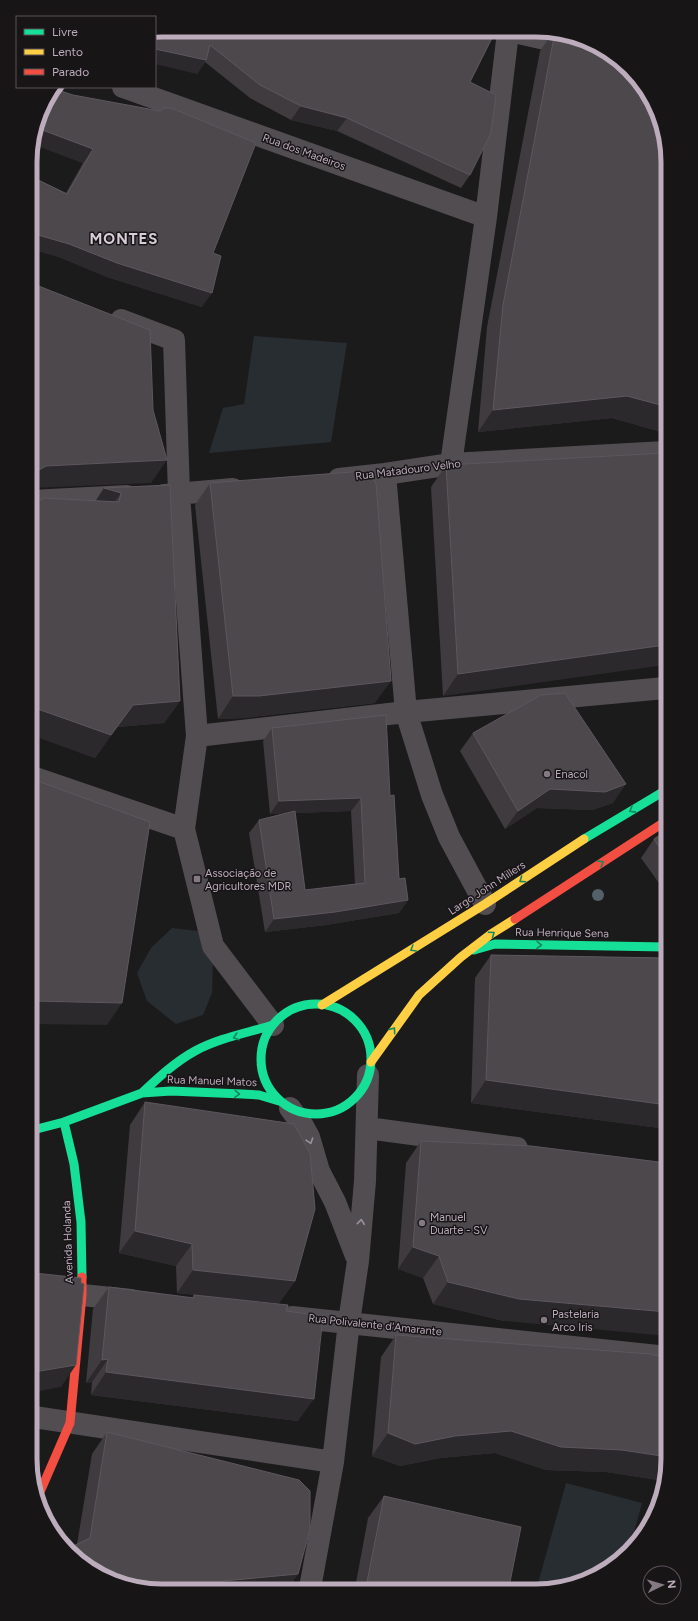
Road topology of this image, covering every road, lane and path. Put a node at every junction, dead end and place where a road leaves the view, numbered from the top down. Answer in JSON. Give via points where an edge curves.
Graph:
{"nodes":[{"id":1,"x":507,"y":37,"type":"edge"},
{"id":2,"x":536,"y":37,"type":"edge"},
{"id":3,"x":587,"y":48,"type":"edge"},
{"id":4,"x":126,"y":88,"type":"edge"},
{"id":5,"x":486,"y":218,"type":"junction"},
{"id":6,"x":102,"y":312,"type":"edge"},
{"id":7,"x":661,"y":452,"type":"edge"},
{"id":8,"x":451,"y":464,"type":"junction"},
{"id":9,"x":385,"y":474,"type":"junction"},
{"id":10,"x":322,"y":480,"type":"edge"},
{"id":11,"x":250,"y":487,"type":"edge"},
{"id":12,"x":178,"y":494,"type":"junction"},
{"id":13,"x":37,"y":500,"type":"edge"},
{"id":14,"x":661,"y":688,"type":"edge"},
{"id":15,"x":406,"y":712,"type":"junction"},
{"id":16,"x":197,"y":736,"type":"junction"},
{"id":17,"x":37,"y":779,"type":"edge"},
{"id":18,"x":661,"y":793,"type":"edge"},
{"id":19,"x":661,"y":824,"type":"edge"},
{"id":20,"x":184,"y":829,"type":"junction"},
{"id":21,"x":485,"y":904,"type":"junction"},
{"id":22,"x":661,"y":947,"type":"edge"},
{"id":23,"x":461,"y":957,"type":"junction"},
{"id":24,"x":322,"y":1005,"type":"junction"},
{"id":25,"x":273,"y":1025,"type":"junction"},
{"id":26,"x":369,"y":1069,"type":"junction"},
{"id":27,"x":142,"y":1093,"type":"junction"},
{"id":28,"x":285,"y":1104,"type":"junction"},
{"id":29,"x":64,"y":1122,"type":"junction"},
{"id":30,"x":367,"y":1128,"type":"junction"},
{"id":31,"x":37,"y":1129,"type":"edge"},
{"id":32,"x":533,"y":1150,"type":"edge"},
{"id":33,"x":358,"y":1261,"type":"junction"},
{"id":34,"x":82,"y":1295,"type":"junction"},
{"id":35,"x":153,"y":1302,"type":"edge"},
{"id":36,"x":270,"y":1314,"type":"edge"},
{"id":37,"x":349,"y":1322,"type":"junction"},
{"id":38,"x":661,"y":1356,"type":"edge"},
{"id":39,"x":37,"y":1418,"type":"edge"},
{"id":40,"x":70,"y":1423,"type":"junction"},
{"id":41,"x":333,"y":1462,"type":"junction"},
{"id":42,"x":41,"y":1491,"type":"edge"},
{"id":43,"x":311,"y":1584,"type":"edge"}],
"edges":[{"from":1,"to":5,"type":"street"},
{"from":2,"to":3,"type":"street"},
{"from":4,"to":5,"type":"street","name":"Rua dos Madeiros"},
{"from":5,"to":8,"type":"street"},
{"from":6,"to":12,"type":"street","via":[[174,340]]},
{"from":7,"to":8,"type":"street","name":"Rua Matadouro Velho"},
{"from":8,"to":9,"type":"street","name":"Rua Matadouro Velho"},
{"from":9,"to":10,"type":"street","name":"Rua Matadouro Velho"},
{"from":9,"to":15,"type":"street"},
{"from":11,"to":12,"type":"street"},
{"from":12,"to":13,"type":"street"},
{"from":12,"to":16,"type":"street"},
{"from":14,"to":15,"type":"street"},
{"from":15,"to":16,"type":"street"},
{"from":15,"to":21,"type":"street","via":[[432,795],[449,837]]},
{"from":16,"to":20,"type":"street"},
{"from":17,"to":20,"type":"street"},
{"from":18,"to":21,"type":"main road","name":"Largo John Millers","one_way":true,"via":[[575,844]]},
{"from":23,"to":19,"type":"main road","one_way":true,"via":[[491,934]]},
{"from":20,"to":25,"type":"street","via":[[213,946]]},
{"from":21,"to":24,"type":"main road","name":"Largo John Millers","one_way":true},
{"from":23,"to":22,"type":"main road","name":"Rua Henrique Sena","one_way":true,"via":[[476,949],[495,944]]},
{"from":26,"to":23,"type":"main road","one_way":true,"via":[[419,994]]},
{"from":24,"to":25,"type":"main road","via":[[308,1005],[295,1009],[283,1015]]},
{"from":24,"to":26,"type":"main road","via":[[341,1011],[358,1024],[370,1048]]},
{"from":25,"to":27,"type":"main road","name":"Rua Manuel Matos","one_way":true,"via":[[212,1044],[186,1056]]},
{"from":25,"to":28,"type":"main road","via":[[262,1050],[262,1064],[270,1090]]},
{"from":26,"to":28,"type":"main road","via":[[363,1088],[354,1099],[337,1110],[317,1114],[303,1113]]},
{"from":26,"to":30,"type":"street"},
{"from":27,"to":28,"type":"main road","name":"Rua Manuel Matos","one_way":true,"via":[[171,1091],[248,1094]]},
{"from":27,"to":29,"type":"main road","name":"Rua Manuel Matos"},
{"from":28,"to":33,"type":"street","one_way":true,"via":[[309,1137],[319,1172]]},
{"from":29,"to":31,"type":"main road","name":"Rua Manuel Matos"},
{"from":29,"to":34,"type":"main road","name":"Avenida Holanda","via":[[74,1164],[81,1222]]},
{"from":30,"to":32,"type":"street"},
{"from":33,"to":30,"type":"street","one_way":true},
{"from":33,"to":37,"type":"street"},
{"from":34,"to":35,"type":"street"},
{"from":34,"to":40,"type":"main road","name":"Avenida Holanda"},
{"from":36,"to":37,"type":"street","name":"Rua Polivalente d'Amarante"},
{"from":37,"to":38,"type":"street","name":"Rua Polivalente d'Amarante"},
{"from":37,"to":41,"type":"street"},
{"from":39,"to":40,"type":"street"},
{"from":40,"to":41,"type":"street"},
{"from":40,"to":42,"type":"main road","name":"Avenida Holanda"},
{"from":41,"to":43,"type":"street"}]}
